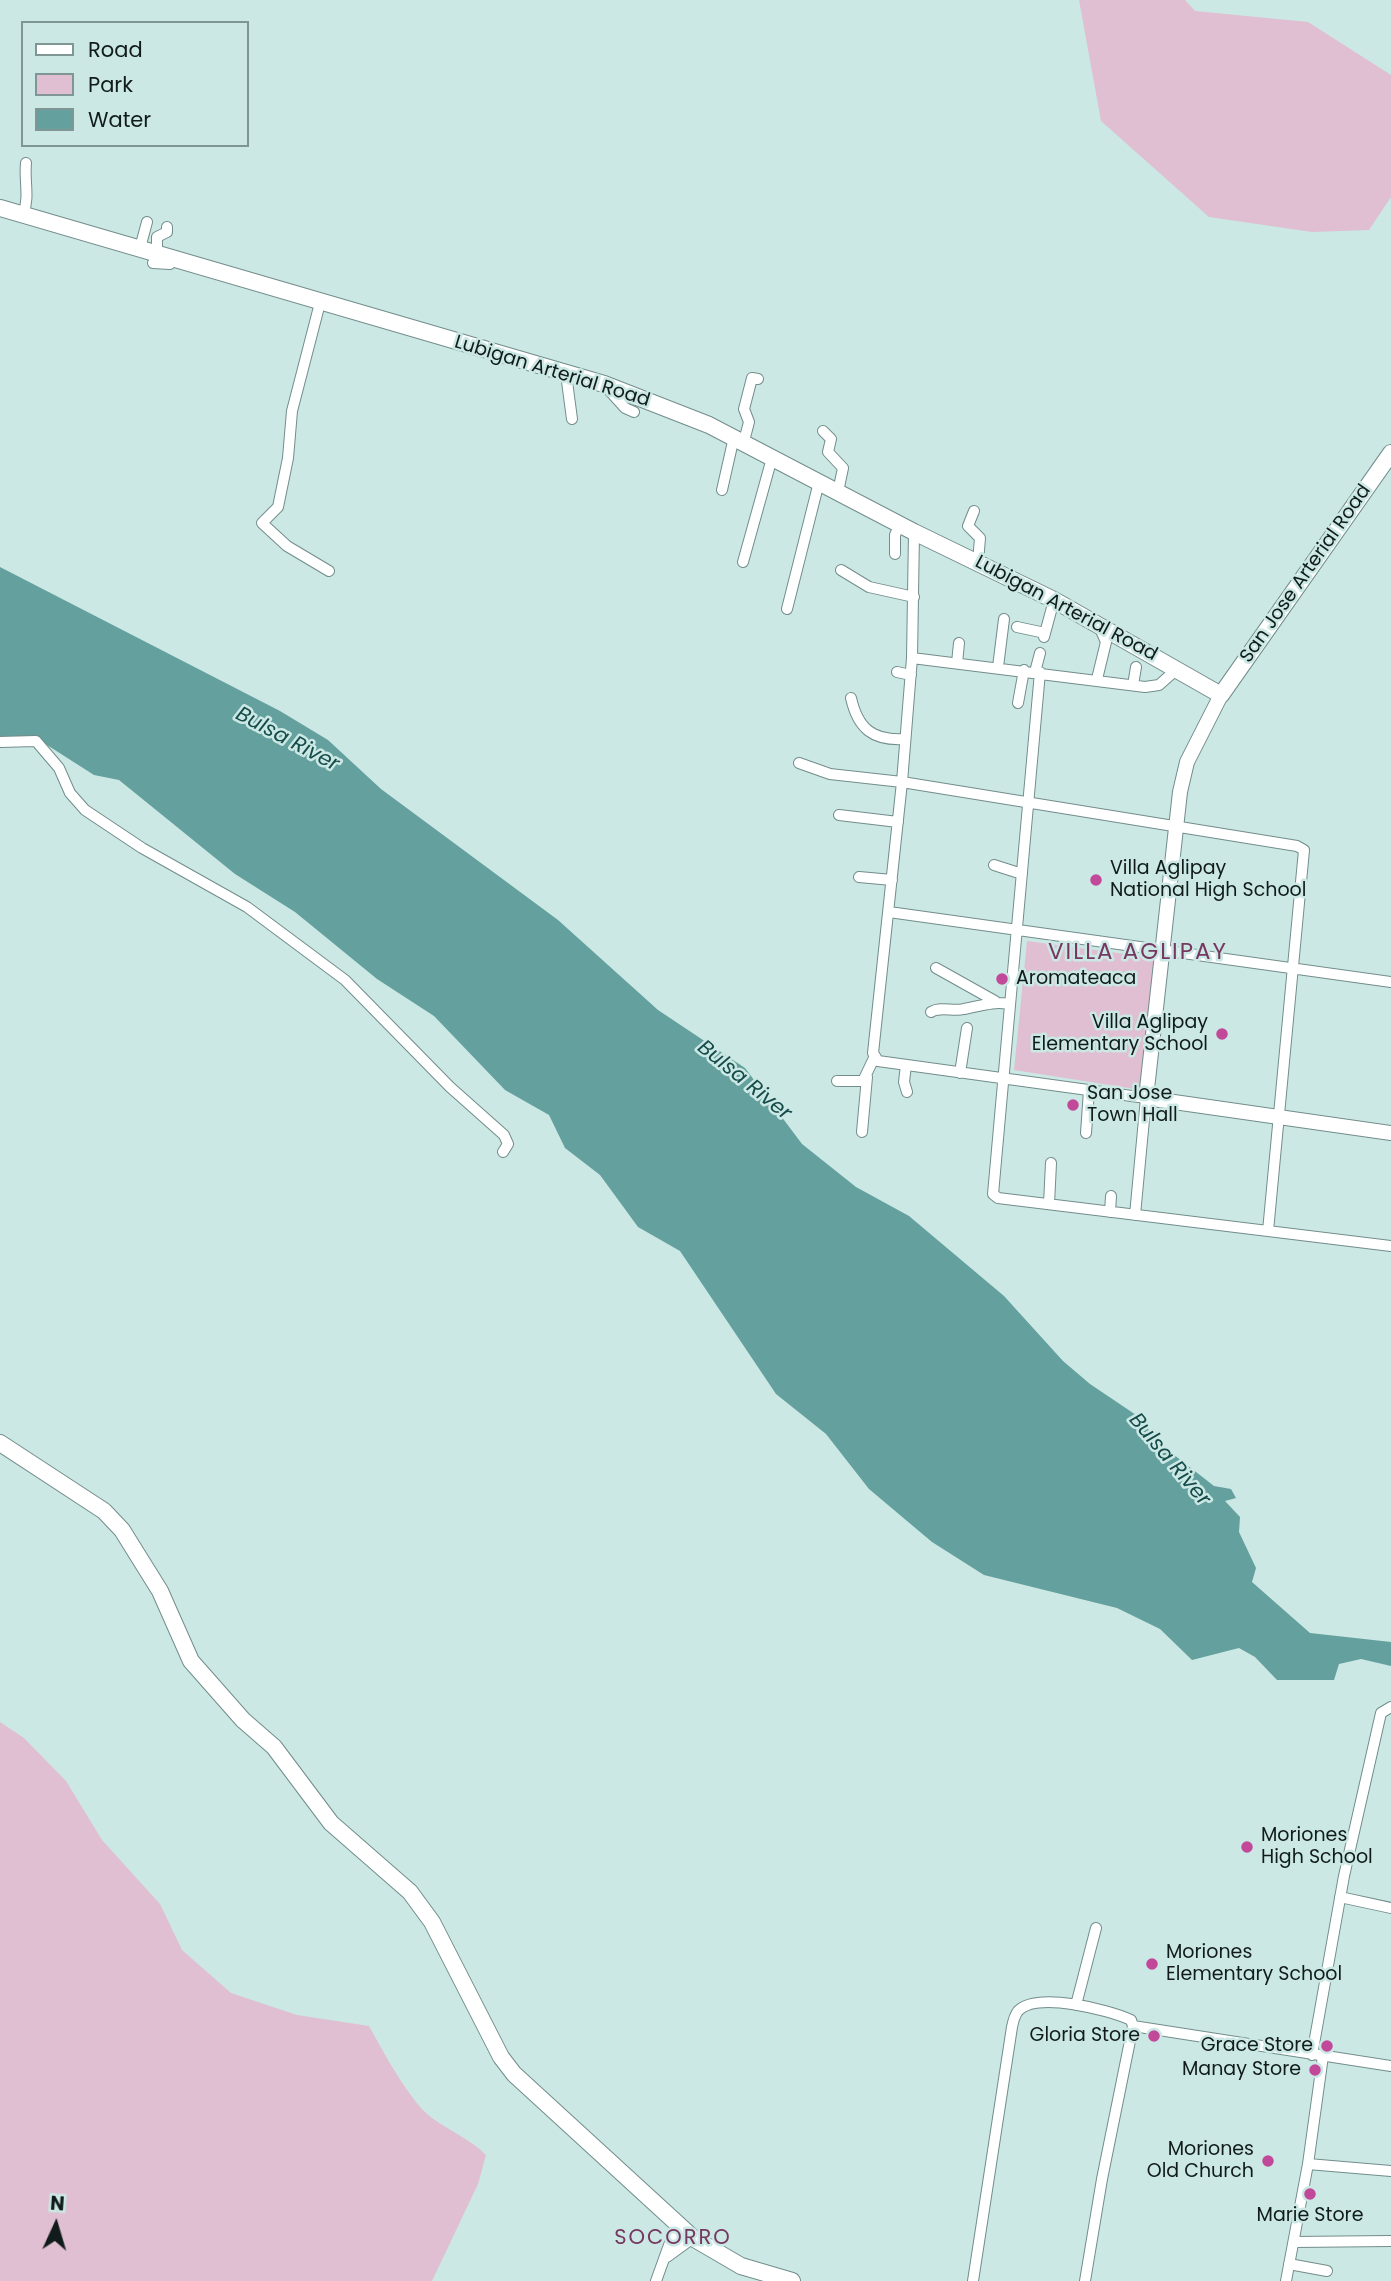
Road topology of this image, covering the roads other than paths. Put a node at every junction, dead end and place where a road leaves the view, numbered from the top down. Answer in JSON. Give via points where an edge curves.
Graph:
{"nodes":[{"id":1,"x":26,"y":163,"type":"dead end"},
{"id":2,"x":0,"y":208,"type":"edge"},
{"id":3,"x":23,"y":215,"type":"junction"},
{"id":4,"x":148,"y":222,"type":"dead end"},
{"id":5,"x":167,"y":227,"type":"dead end"},
{"id":6,"x":140,"y":248,"type":"junction"},
{"id":7,"x":161,"y":258,"type":"junction"},
{"id":8,"x":285,"y":291,"type":"junction"},
{"id":9,"x":320,"y":303,"type":"junction"},
{"id":10,"x":293,"y":306,"type":"dead end"},
{"id":11,"x":566,"y":374,"type":"junction"},
{"id":12,"x":758,"y":379,"type":"dead end"},
{"id":13,"x":604,"y":384,"type":"junction"},
{"id":14,"x":634,"y":412,"type":"dead end"},
{"id":15,"x":572,"y":419,"type":"dead end"},
{"id":16,"x":822,"y":431,"type":"dead end"},
{"id":17,"x":739,"y":439,"type":"junction"},
{"id":18,"x":1391,"y":453,"type":"edge"},
{"id":19,"x":772,"y":458,"type":"junction"},
{"id":20,"x":819,"y":482,"type":"junction"},
{"id":21,"x":722,"y":490,"type":"dead end"},
{"id":22,"x":838,"y":492,"type":"junction"},
{"id":23,"x":974,"y":510,"type":"dead end"},
{"id":24,"x":907,"y":528,"type":"junction"},
{"id":25,"x":895,"y":554,"type":"dead end"},
{"id":26,"x":743,"y":562,"type":"dead end"},
{"id":27,"x":978,"y":562,"type":"junction"},
{"id":28,"x":841,"y":570,"type":"dead end"},
{"id":29,"x":329,"y":571,"type":"dead end"},
{"id":30,"x":914,"y":597,"type":"junction"},
{"id":31,"x":1054,"y":600,"type":"junction"},
{"id":32,"x":788,"y":608,"type":"dead end"},
{"id":33,"x":1004,"y":619,"type":"dead end"},
{"id":34,"x":1098,"y":625,"type":"junction"},
{"id":35,"x":1017,"y":627,"type":"dead end"},
{"id":36,"x":959,"y":643,"type":"dead end"},
{"id":37,"x":1040,"y":653,"type":"dead end"},
{"id":38,"x":912,"y":658,"type":"junction"},
{"id":39,"x":957,"y":663,"type":"junction"},
{"id":40,"x":998,"y":667,"type":"junction"},
{"id":41,"x":1136,"y":667,"type":"dead end"},
{"id":42,"x":1178,"y":668,"type":"junction"},
{"id":43,"x":1033,"y":671,"type":"junction"},
{"id":44,"x":897,"y":672,"type":"dead end"},
{"id":45,"x":911,"y":675,"type":"junction"},
{"id":46,"x":1097,"y":679,"type":"junction"},
{"id":47,"x":1133,"y":685,"type":"junction"},
{"id":48,"x":1221,"y":695,"type":"junction"},
{"id":49,"x":851,"y":698,"type":"dead end"},
{"id":50,"x":1018,"y":703,"type":"dead end"},
{"id":51,"x":905,"y":739,"type":"junction"},
{"id":52,"x":0,"y":742,"type":"edge"},
{"id":53,"x":799,"y":763,"type":"dead end"},
{"id":54,"x":902,"y":782,"type":"junction"},
{"id":55,"x":1029,"y":804,"type":"junction"},
{"id":56,"x":839,"y":815,"type":"dead end"},
{"id":57,"x":898,"y":822,"type":"junction"},
{"id":58,"x":1174,"y":827,"type":"junction"},
{"id":59,"x":994,"y":865,"type":"dead end"},
{"id":60,"x":1022,"y":874,"type":"junction"},
{"id":61,"x":859,"y":877,"type":"dead end"},
{"id":62,"x":892,"y":880,"type":"junction"},
{"id":63,"x":889,"y":912,"type":"junction"},
{"id":64,"x":1017,"y":929,"type":"junction"},
{"id":65,"x":1164,"y":950,"type":"junction"},
{"id":66,"x":936,"y":968,"type":"dead end"},
{"id":67,"x":1293,"y":969,"type":"junction"},
{"id":68,"x":1391,"y":982,"type":"edge"},
{"id":69,"x":1004,"y":1003,"type":"junction"},
{"id":70,"x":930,"y":1012,"type":"dead end"},
{"id":71,"x":967,"y":1028,"type":"dead end"},
{"id":72,"x":874,"y":1058,"type":"junction"},
{"id":73,"x":906,"y":1065,"type":"junction"},
{"id":74,"x":960,"y":1073,"type":"junction"},
{"id":75,"x":867,"y":1077,"type":"junction"},
{"id":76,"x":1002,"y":1079,"type":"junction"},
{"id":77,"x":837,"y":1081,"type":"dead end"},
{"id":78,"x":1089,"y":1090,"type":"junction"},
{"id":79,"x":908,"y":1092,"type":"dead end"},
{"id":80,"x":1146,"y":1098,"type":"junction"},
{"id":81,"x":1278,"y":1119,"type":"junction"},
{"id":82,"x":862,"y":1132,"type":"dead end"},
{"id":83,"x":1086,"y":1133,"type":"dead end"},
{"id":84,"x":1391,"y":1133,"type":"edge"},
{"id":85,"x":503,"y":1152,"type":"dead end"},
{"id":86,"x":1051,"y":1163,"type":"dead end"},
{"id":87,"x":1111,"y":1196,"type":"dead end"},
{"id":88,"x":1049,"y":1204,"type":"junction"},
{"id":89,"x":1110,"y":1212,"type":"junction"},
{"id":90,"x":1135,"y":1215,"type":"junction"},
{"id":91,"x":1268,"y":1231,"type":"junction"},
{"id":92,"x":1391,"y":1246,"type":"edge"},
{"id":93,"x":0,"y":1443,"type":"edge"},
{"id":94,"x":1391,"y":1707,"type":"edge"},
{"id":95,"x":1340,"y":1897,"type":"junction"},
{"id":96,"x":1391,"y":1908,"type":"edge"},
{"id":97,"x":1096,"y":1928,"type":"dead end"},
{"id":98,"x":1076,"y":2005,"type":"junction"},
{"id":99,"x":1133,"y":2026,"type":"junction"},
{"id":100,"x":1318,"y":2055,"type":"junction"},
{"id":101,"x":1391,"y":2066,"type":"edge"},
{"id":102,"x":1308,"y":2164,"type":"junction"},
{"id":103,"x":1391,"y":2171,"type":"edge"},
{"id":104,"x":677,"y":2223,"type":"junction"},
{"id":105,"x":693,"y":2238,"type":"junction"},
{"id":106,"x":1391,"y":2241,"type":"edge"},
{"id":107,"x":1294,"y":2242,"type":"junction"},
{"id":108,"x":667,"y":2257,"type":"junction"},
{"id":109,"x":1290,"y":2264,"type":"junction"},
{"id":110,"x":1326,"y":2271,"type":"dead end"},
{"id":111,"x":656,"y":2281,"type":"edge"},
{"id":112,"x":792,"y":2281,"type":"edge"},
{"id":113,"x":974,"y":2281,"type":"edge"},
{"id":114,"x":1085,"y":2281,"type":"edge"},
{"id":115,"x":1286,"y":2281,"type":"edge"}],
"edges":[{"from":1,"to":3,"type":"street","via":[[28,201]]},
{"from":2,"to":3,"type":"main road","name":"Lubigan Arterial Road"},
{"from":3,"to":6,"type":"main road","name":"Lubigan Arterial Road"},
{"from":4,"to":6,"type":"street"},
{"from":5,"to":7,"type":"street","via":[[158,237]]},
{"from":6,"to":7,"type":"main road","name":"Lubigan Arterial Road"},
{"from":7,"to":8,"type":"main road","name":"Lubigan Arterial Road"},
{"from":8,"to":9,"type":"main road","name":"Lubigan Arterial Road"},
{"from":8,"to":10,"type":"street"},
{"from":9,"to":11,"type":"main road","name":"Lubigan Arterial Road"},
{"from":9,"to":29,"type":"street","via":[[292,411],[278,507],[262,523],[280,542]]},
{"from":11,"to":13,"type":"main road","name":"Lubigan Arterial Road"},
{"from":11,"to":15,"type":"street"},
{"from":12,"to":17,"type":"street","via":[[752,378],[748,386],[744,409],[749,422]]},
{"from":13,"to":14,"type":"street"},
{"from":13,"to":17,"type":"main road","name":"Lubigan Arterial Road"},
{"from":16,"to":22,"type":"street","via":[[831,439],[828,452],[843,468]]},
{"from":17,"to":19,"type":"main road","name":"Lubigan Arterial Road"},
{"from":17,"to":21,"type":"street"},
{"from":18,"to":48,"type":"main road","name":"San Jose Arterial Road"},
{"from":19,"to":20,"type":"main road","name":"Lubigan Arterial Road"},
{"from":19,"to":26,"type":"street"},
{"from":20,"to":22,"type":"main road","name":"Lubigan Arterial Road"},
{"from":20,"to":32,"type":"street"},
{"from":22,"to":24,"type":"main road","name":"Lubigan Arterial Road"},
{"from":23,"to":27,"type":"street","via":[[968,526],[986,543]]},
{"from":24,"to":25,"type":"street","via":[[895,535]]},
{"from":24,"to":27,"type":"main road","name":"Lubigan Arterial Road"},
{"from":24,"to":30,"type":"street"},
{"from":27,"to":31,"type":"main road","name":"Lubigan Arterial Road"},
{"from":28,"to":30,"type":"street","via":[[881,592]]},
{"from":30,"to":38,"type":"street"},
{"from":31,"to":34,"type":"main road","name":"Lubigan Arterial Road"},
{"from":31,"to":35,"type":"street","via":[[1045,635]]},
{"from":33,"to":40,"type":"street"},
{"from":34,"to":42,"type":"main road","name":"Lubigan Arterial Road"},
{"from":34,"to":46,"type":"street","via":[[1106,642]]},
{"from":36,"to":39,"type":"street"},
{"from":37,"to":43,"type":"street"},
{"from":38,"to":39,"type":"street"},
{"from":38,"to":45,"type":"street"},
{"from":39,"to":40,"type":"street"},
{"from":40,"to":43,"type":"street"},
{"from":41,"to":47,"type":"street"},
{"from":42,"to":47,"type":"street","via":[[1159,685]]},
{"from":42,"to":48,"type":"main road","name":"Lubigan Arterial Road"},
{"from":43,"to":46,"type":"street"},
{"from":43,"to":50,"type":"street"},
{"from":43,"to":55,"type":"street"},
{"from":44,"to":45,"type":"street"},
{"from":45,"to":51,"type":"street"},
{"from":46,"to":47,"type":"street"},
{"from":48,"to":58,"type":"street","via":[[1187,762]]},
{"from":49,"to":51,"type":"street","via":[[863,729],[875,737]]},
{"from":51,"to":54,"type":"street"},
{"from":52,"to":85,"type":"street","via":[[36,741],[60,768],[85,810],[152,854],[247,906],[345,980],[504,1135],[508,1144]]},
{"from":53,"to":54,"type":"street","via":[[830,774]]},
{"from":54,"to":55,"type":"street"},
{"from":54,"to":57,"type":"street"},
{"from":55,"to":58,"type":"street"},
{"from":55,"to":60,"type":"street"},
{"from":56,"to":57,"type":"street"},
{"from":57,"to":62,"type":"street"},
{"from":58,"to":65,"type":"street"},
{"from":58,"to":67,"type":"street","via":[[1304,850]]},
{"from":59,"to":60,"type":"street"},
{"from":60,"to":64,"type":"street"},
{"from":61,"to":62,"type":"street"},
{"from":62,"to":63,"type":"street"},
{"from":63,"to":64,"type":"street"},
{"from":63,"to":72,"type":"street"},
{"from":64,"to":65,"type":"street"},
{"from":64,"to":69,"type":"street"},
{"from":65,"to":67,"type":"street"},
{"from":65,"to":80,"type":"street"},
{"from":66,"to":69,"type":"street"},
{"from":67,"to":68,"type":"street"},
{"from":67,"to":81,"type":"street"},
{"from":69,"to":70,"type":"street"},
{"from":69,"to":76,"type":"street"},
{"from":71,"to":74,"type":"street"},
{"from":72,"to":73,"type":"street"},
{"from":72,"to":75,"type":"street"},
{"from":73,"to":74,"type":"street"},
{"from":73,"to":79,"type":"street"},
{"from":74,"to":76,"type":"street"},
{"from":75,"to":77,"type":"street","via":[[857,1083]]},
{"from":75,"to":82,"type":"street"},
{"from":76,"to":78,"type":"street"},
{"from":76,"to":88,"type":"street","via":[[993,1194]]},
{"from":78,"to":80,"type":"street"},
{"from":78,"to":83,"type":"street"},
{"from":80,"to":81,"type":"street"},
{"from":80,"to":90,"type":"street"},
{"from":81,"to":84,"type":"street"},
{"from":81,"to":91,"type":"street"},
{"from":86,"to":88,"type":"street"},
{"from":87,"to":89,"type":"street"},
{"from":88,"to":89,"type":"street"},
{"from":89,"to":90,"type":"street"},
{"from":90,"to":91,"type":"street"},
{"from":91,"to":92,"type":"street"},
{"from":93,"to":104,"type":"main road","via":[[104,1511],[122,1531],[160,1591],[191,1661],[243,1720],[274,1747],[331,1823],[410,1892],[432,1922],[514,2074]]},
{"from":94,"to":95,"type":"street","via":[[1381,1713]]},
{"from":95,"to":96,"type":"street"},
{"from":95,"to":100,"type":"street"},
{"from":97,"to":98,"type":"street"},
{"from":98,"to":99,"type":"street","via":[[1123,2017]]},
{"from":98,"to":113,"type":"street","via":[[1036,2003],[1017,2013]]},
{"from":99,"to":100,"type":"street"},
{"from":99,"to":114,"type":"street"},
{"from":100,"to":101,"type":"street"},
{"from":100,"to":102,"type":"street"},
{"from":102,"to":103,"type":"street"},
{"from":102,"to":107,"type":"street"},
{"from":104,"to":105,"type":"main road"},
{"from":104,"to":108,"type":"street"},
{"from":105,"to":108,"type":"street"},
{"from":105,"to":112,"type":"main road","via":[[741,2266]]},
{"from":106,"to":107,"type":"street"},
{"from":107,"to":109,"type":"street"},
{"from":108,"to":111,"type":"street"},
{"from":109,"to":110,"type":"street"},
{"from":109,"to":115,"type":"street"}]}
